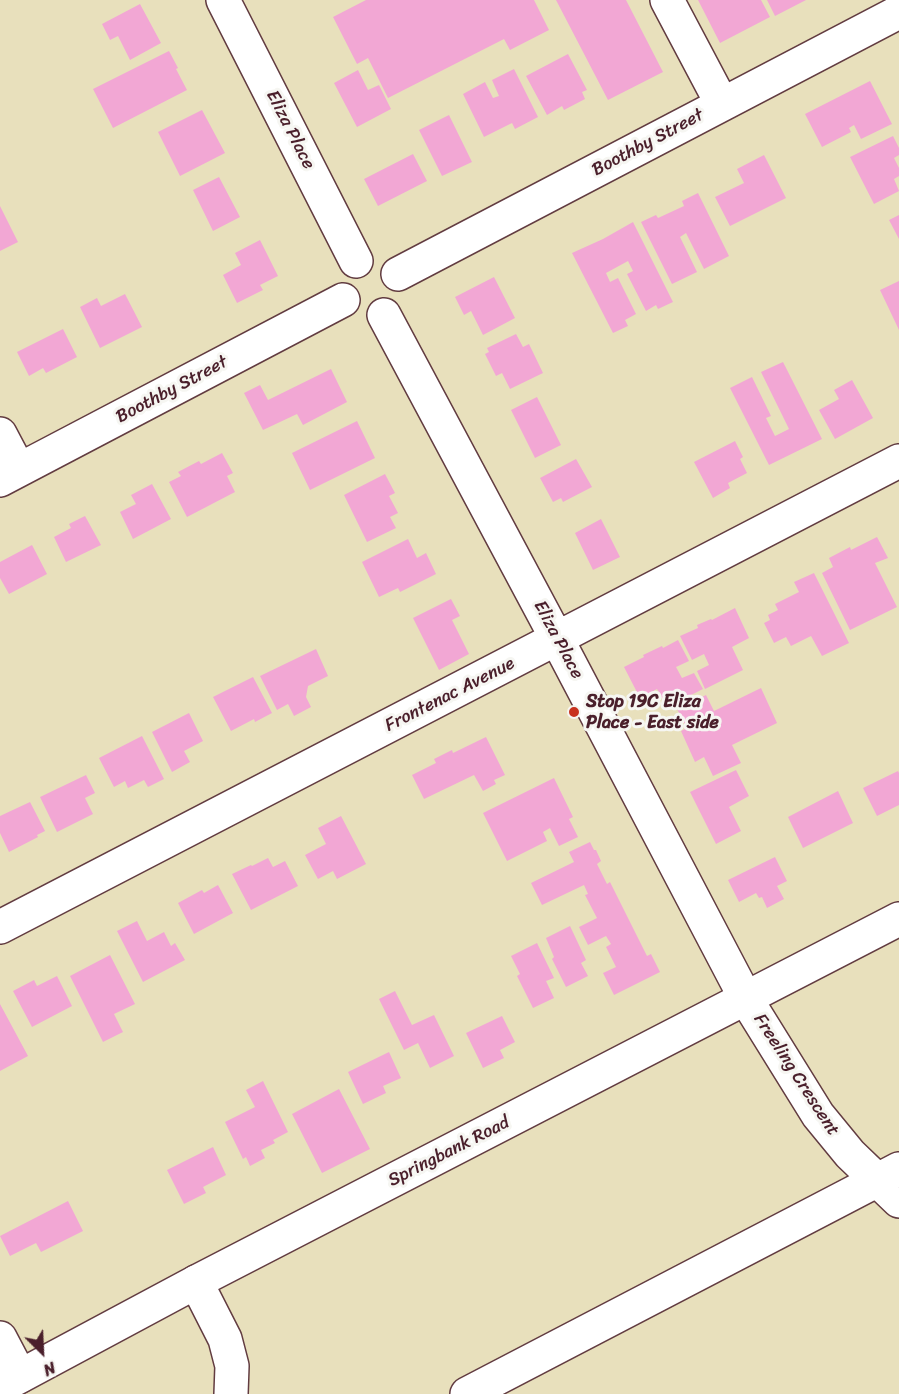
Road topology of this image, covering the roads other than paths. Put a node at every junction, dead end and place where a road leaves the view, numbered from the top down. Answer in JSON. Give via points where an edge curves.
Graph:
{"nodes":[{"id":1,"x":223,"y":0,"type":"edge"},
{"id":2,"x":667,"y":0,"type":"edge"},
{"id":3,"x":899,"y":12,"type":"edge"},
{"id":4,"x":722,"y":104,"type":"junction"},
{"id":5,"x":356,"y":261,"type":"junction"},
{"id":6,"x":398,"y":274,"type":"junction"},
{"id":7,"x":343,"y":300,"type":"junction"},
{"id":8,"x":384,"y":315,"type":"junction"},
{"id":9,"x":0,"y":434,"type":"edge"},
{"id":10,"x":899,"y":461,"type":"edge"},
{"id":11,"x":9,"y":475,"type":"edge"},
{"id":12,"x":557,"y":639,"type":"junction"},
{"id":13,"x":899,"y":919,"type":"edge"},
{"id":14,"x":0,"y":927,"type":"edge"},
{"id":15,"x":746,"y":999,"type":"junction"},
{"id":16,"x":892,"y":1183,"type":"edge"},
{"id":17,"x":196,"y":1282,"type":"junction"},
{"id":18,"x":0,"y":1338,"type":"edge"},
{"id":19,"x":10,"y":1381,"type":"edge"},
{"id":20,"x":231,"y":1394,"type":"edge"},
{"id":21,"x":467,"y":1394,"type":"edge"}],
"edges":[{"from":1,"to":5,"type":"street","name":"Eliza Place"},
{"from":2,"to":4,"type":"street"},
{"from":3,"to":4,"type":"street","name":"Boothby Street"},
{"from":4,"to":6,"type":"street","name":"Boothby Street"},
{"from":5,"to":6,"type":"street","via":[[384,260]]},
{"from":5,"to":7,"type":"street","via":[[341,283]]},
{"from":6,"to":8,"type":"street","via":[[398,301]]},
{"from":7,"to":8,"type":"street","via":[[356,314]]},
{"from":7,"to":11,"type":"street","name":"Boothby Street"},
{"from":8,"to":12,"type":"street","name":"Eliza Place"},
{"from":9,"to":11,"type":"street"},
{"from":10,"to":12,"type":"street","name":"Frontenac Avenue"},
{"from":12,"to":14,"type":"street","name":"Frontenac Avenue"},
{"from":12,"to":15,"type":"street","name":"Eliza Place"},
{"from":13,"to":15,"type":"street","name":"Springbank Road"},
{"from":15,"to":16,"type":"street","name":"Freeling Crescent","via":[[818,1115],[850,1154]]},
{"from":15,"to":17,"type":"street","name":"Springbank Road"},
{"from":16,"to":21,"type":"street"},
{"from":17,"to":19,"type":"street","name":"Springbank Road"},
{"from":17,"to":20,"type":"street","via":[[225,1340],[232,1366]]},
{"from":18,"to":19,"type":"street"}]}
